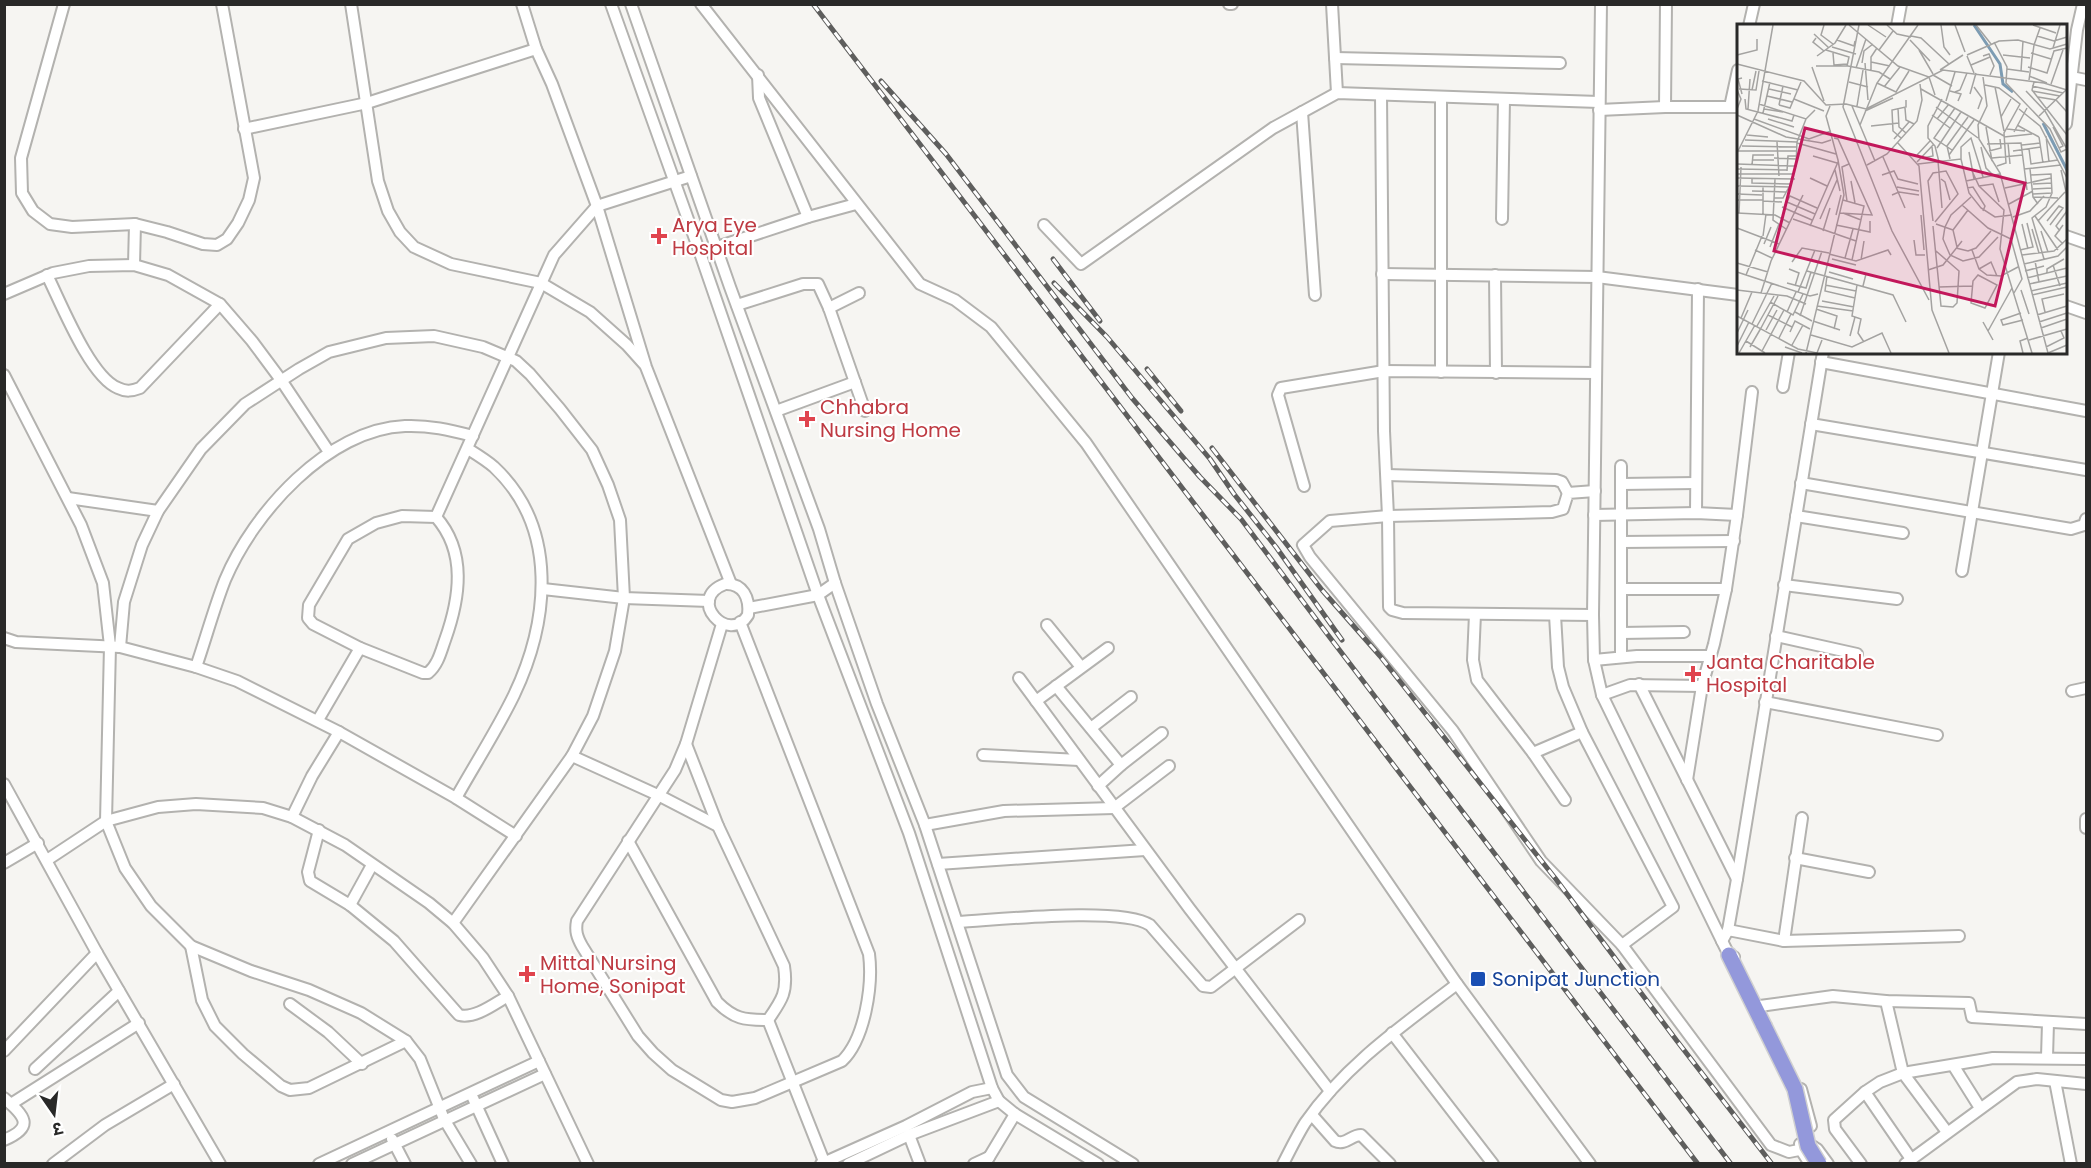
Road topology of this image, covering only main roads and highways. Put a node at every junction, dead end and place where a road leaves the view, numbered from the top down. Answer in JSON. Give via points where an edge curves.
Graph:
{"nodes":[{"id":1,"x":1725,"y":948,"type":"road end"},
{"id":2,"x":1820,"y":1164,"type":"edge"}],
"edges":[{"from":1,"to":2,"type":"highway","bridge":true,"via":[[1795,1089],[1808,1146]]}]}
